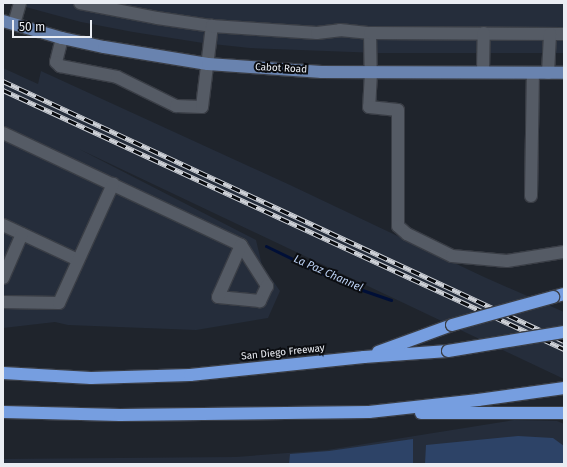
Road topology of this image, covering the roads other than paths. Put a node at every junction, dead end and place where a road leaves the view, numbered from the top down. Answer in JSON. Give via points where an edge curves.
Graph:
{"nodes":[{"id":1,"x":20,"y":3,"type":"edge"},
{"id":2,"x":80,"y":3,"type":"edge"},
{"id":3,"x":8,"y":23,"type":"edge"},
{"id":4,"x":212,"y":26,"type":"junction"},
{"id":5,"x":370,"y":33,"type":"junction"},
{"id":6,"x":484,"y":33,"type":"junction"},
{"id":7,"x":550,"y":34,"type":"junction"},
{"id":8,"x":564,"y":34,"type":"edge"},
{"id":9,"x":62,"y":38,"type":"junction"},
{"id":10,"x":208,"y":64,"type":"junction"},
{"id":11,"x":371,"y":72,"type":"junction"},
{"id":12,"x":483,"y":72,"type":"junction"},
{"id":13,"x":532,"y":73,"type":"junction"},
{"id":14,"x":548,"y":73,"type":"junction"},
{"id":15,"x":564,"y":73,"type":"edge"},
{"id":16,"x":3,"y":133,"type":"edge"},
{"id":17,"x":113,"y":184,"type":"junction"},
{"id":18,"x":532,"y":196,"type":"dead end"},
{"id":19,"x":3,"y":225,"type":"edge"},
{"id":20,"x":22,"y":234,"type":"junction"},
{"id":21,"x":241,"y":245,"type":"junction"},
{"id":22,"x":564,"y":252,"type":"edge"},
{"id":23,"x":78,"y":260,"type":"junction"},
{"id":24,"x":3,"y":278,"type":"edge"},
{"id":25,"x":558,"y":295,"type":"edge"},
{"id":26,"x":3,"y":302,"type":"edge"},
{"id":27,"x":564,"y":332,"type":"edge"},
{"id":28,"x":364,"y":357,"type":"junction"},
{"id":29,"x":3,"y":373,"type":"edge"},
{"id":30,"x":564,"y":388,"type":"edge"},
{"id":31,"x":3,"y":412,"type":"edge"},
{"id":32,"x":369,"y":412,"type":"junction"},
{"id":33,"x":564,"y":413,"type":"edge"}],
"edges":[{"from":1,"to":3,"type":"lane"},
{"from":2,"to":4,"type":"lane"},
{"from":3,"to":9,"type":"main road","name":"Cabot Road"},
{"from":4,"to":5,"type":"lane","via":[[317,33],[340,30]]},
{"from":4,"to":10,"type":"lane"},
{"from":5,"to":6,"type":"lane"},
{"from":5,"to":11,"type":"lane"},
{"from":6,"to":7,"type":"lane"},
{"from":6,"to":12,"type":"lane"},
{"from":7,"to":8,"type":"lane"},
{"from":7,"to":14,"type":"lane"},
{"from":9,"to":10,"type":"main road","name":"Cabot Road"},
{"from":9,"to":10,"type":"lane","via":[[56,62],[60,66],[117,77],[176,106],[202,107]]},
{"from":10,"to":11,"type":"main road","name":"Cabot Road"},
{"from":11,"to":12,"type":"main road","name":"Cabot Road"},
{"from":11,"to":22,"type":"lane","via":[[369,107],[398,110],[398,226],[407,234],[452,256],[507,261]]},
{"from":12,"to":13,"type":"main road","name":"Cabot Road"},
{"from":13,"to":14,"type":"main road","name":"Cabot Road"},
{"from":13,"to":18,"type":"lane"},
{"from":14,"to":15,"type":"main road","name":"Cabot Road"},
{"from":16,"to":17,"type":"lane"},
{"from":17,"to":21,"type":"lane"},
{"from":17,"to":23,"type":"lane"},
{"from":19,"to":20,"type":"lane"},
{"from":20,"to":23,"type":"lane"},
{"from":20,"to":24,"type":"lane"},
{"from":21,"to":21,"type":"lane","via":[[266,286],[260,301],[218,298]]},
{"from":23,"to":26,"type":"lane","via":[[59,303]]},
{"from":25,"to":28,"type":"highway","bridge":true,"via":[[452,325]]},
{"from":27,"to":28,"type":"highway","name":"San Diego Freeway","bridge":true,"via":[[448,351]]},
{"from":28,"to":29,"type":"highway","name":"San Diego Freeway","via":[[190,375],[91,378]]},
{"from":30,"to":32,"type":"highway"},
{"from":31,"to":32,"type":"highway","via":[[120,416]]},
{"from":32,"to":33,"type":"highway"}]}
